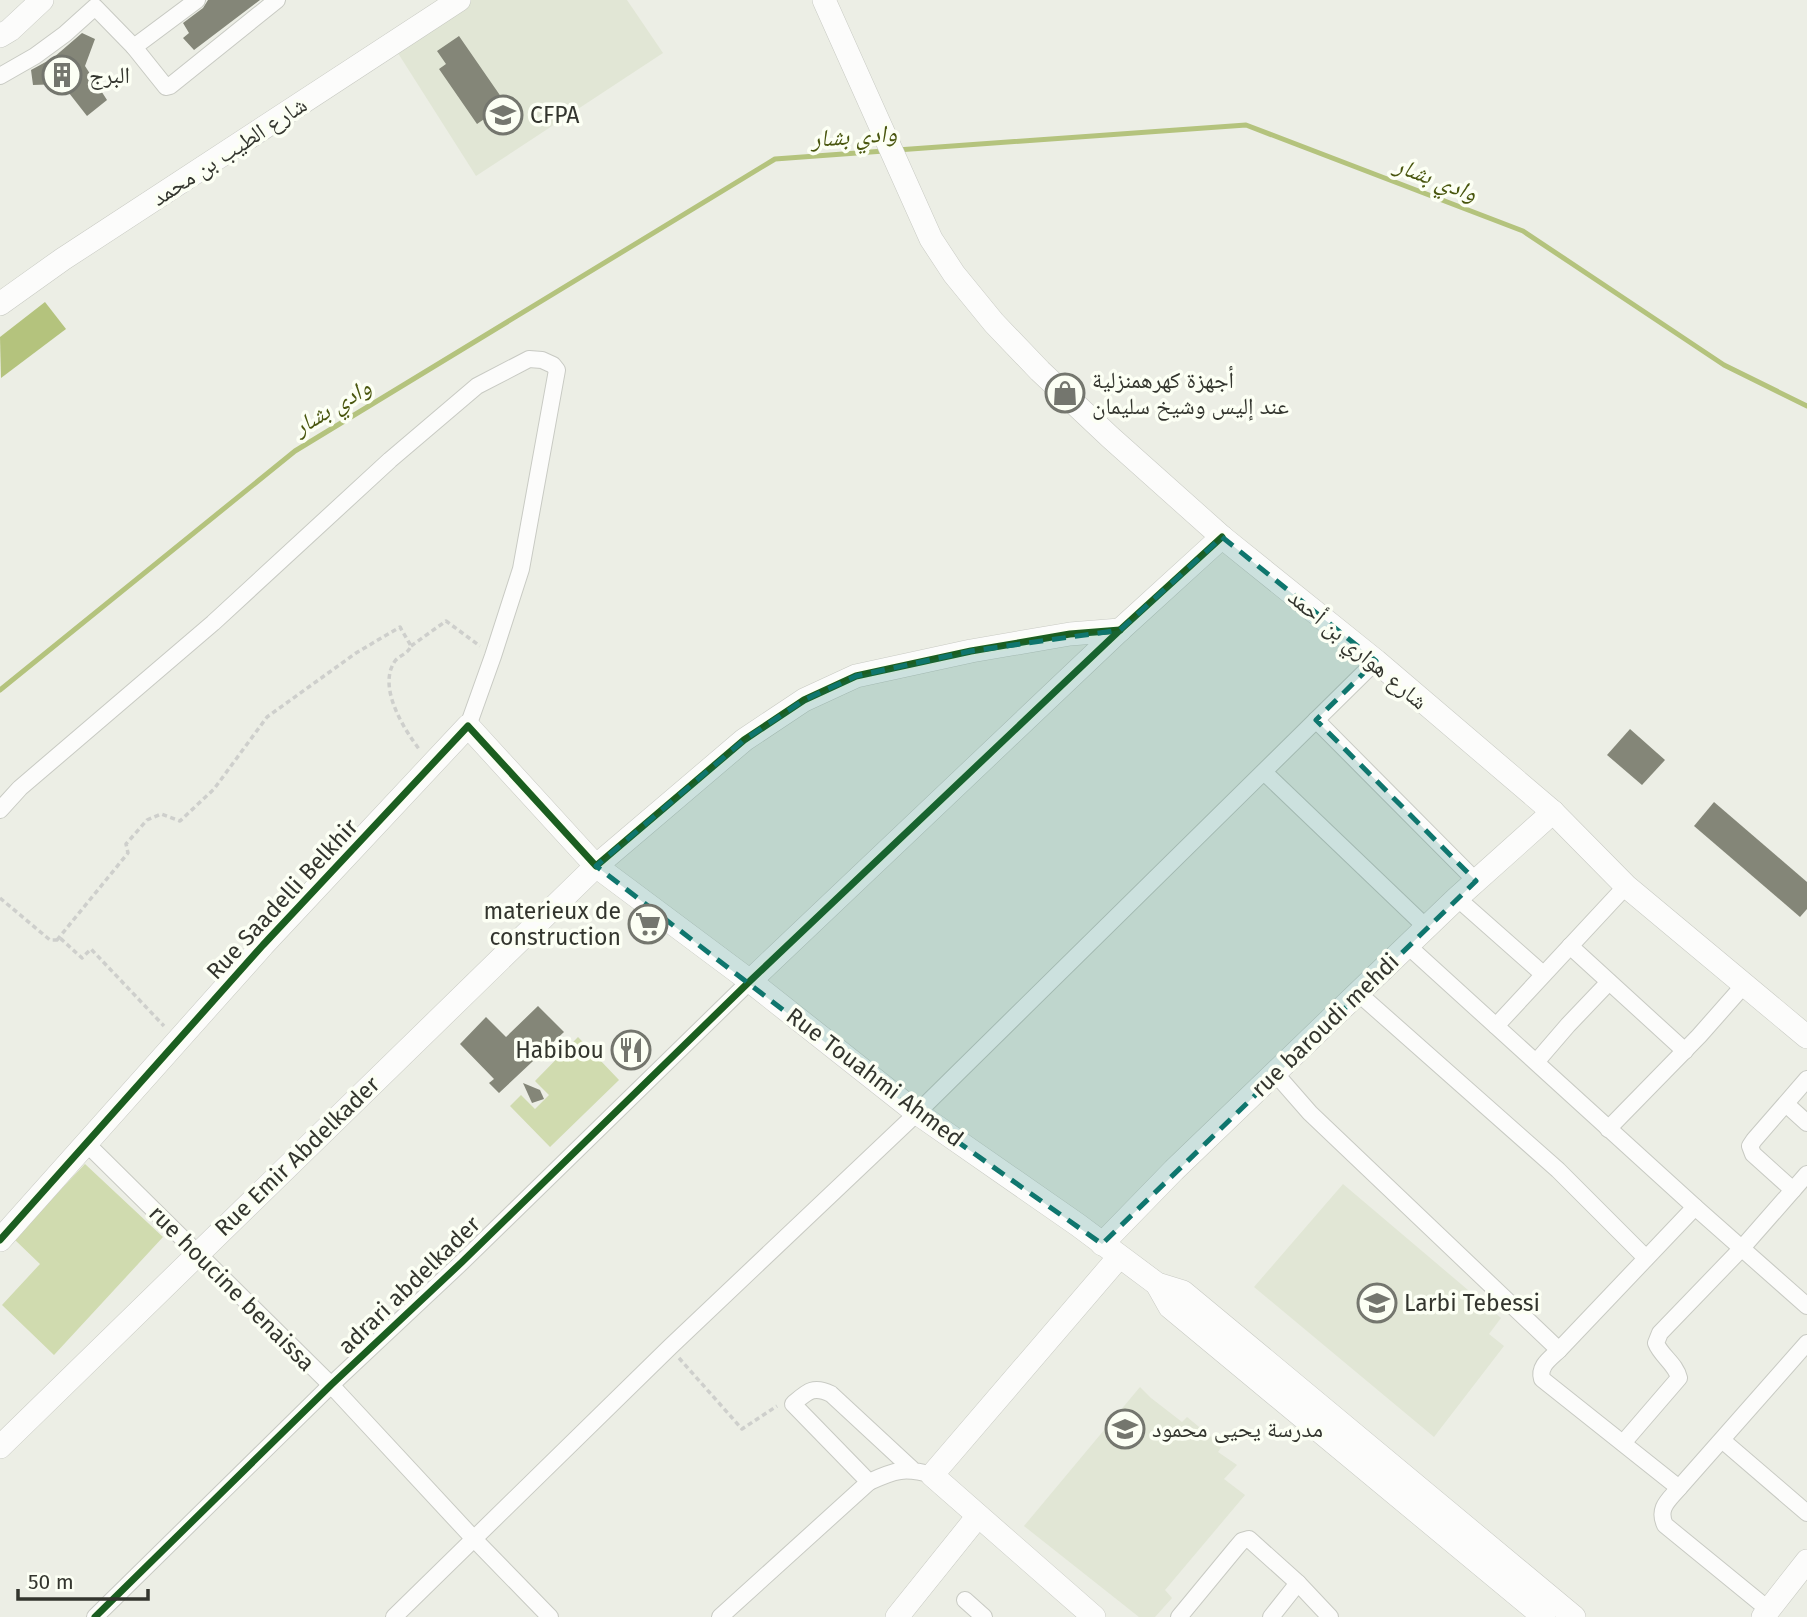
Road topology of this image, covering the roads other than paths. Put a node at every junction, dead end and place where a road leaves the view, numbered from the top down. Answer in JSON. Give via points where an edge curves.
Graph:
{"nodes":[{"id":1,"x":42,"y":0,"type":"edge"},
{"id":2,"x":197,"y":0,"type":"edge"},
{"id":3,"x":277,"y":0,"type":"edge"},
{"id":4,"x":459,"y":0,"type":"edge"},
{"id":5,"x":824,"y":0,"type":"edge"},
{"id":6,"x":0,"y":36,"type":"edge"},
{"id":7,"x":134,"y":47,"type":"junction"},
{"id":8,"x":0,"y":76,"type":"edge"},
{"id":9,"x":0,"y":304,"type":"edge"},
{"id":10,"x":1222,"y":537,"type":"junction"},
{"id":11,"x":1120,"y":630,"type":"junction"},
{"id":12,"x":1376,"y":661,"type":"junction"},
{"id":13,"x":1316,"y":720,"type":"junction"},
{"id":14,"x":468,"y":726,"type":"junction"},
{"id":15,"x":1264,"y":772,"type":"junction"},
{"id":16,"x":0,"y":810,"type":"edge"},
{"id":17,"x":1553,"y":812,"type":"junction"},
{"id":18,"x":596,"y":866,"type":"junction"},
{"id":19,"x":1476,"y":881,"type":"junction"},
{"id":20,"x":1626,"y":886,"type":"junction"},
{"id":21,"x":1457,"y":898,"type":"junction"},
{"id":22,"x":1427,"y":928,"type":"junction"},
{"id":23,"x":1408,"y":946,"type":"junction"},
{"id":24,"x":1570,"y":946,"type":"junction"},
{"id":25,"x":1543,"y":974,"type":"junction"},
{"id":26,"x":750,"y":981,"type":"junction"},
{"id":27,"x":1609,"y":982,"type":"junction"},
{"id":28,"x":1744,"y":985,"type":"junction"},
{"id":29,"x":1358,"y":993,"type":"junction"},
{"id":30,"x":1496,"y":1026,"type":"junction"},
{"id":31,"x":1807,"y":1037,"type":"edge"},
{"id":32,"x":1685,"y":1051,"type":"junction"},
{"id":33,"x":1537,"y":1061,"type":"junction"},
{"id":34,"x":1275,"y":1073,"type":"junction"},
{"id":35,"x":1807,"y":1079,"type":"edge"},
{"id":36,"x":1786,"y":1104,"type":"junction"},
{"id":37,"x":916,"y":1113,"type":"junction"},
{"id":38,"x":1807,"y":1123,"type":"edge"},
{"id":39,"x":1608,"y":1129,"type":"junction"},
{"id":40,"x":86,"y":1143,"type":"junction"},
{"id":41,"x":1807,"y":1174,"type":"edge"},
{"id":42,"x":1793,"y":1190,"type":"junction"},
{"id":43,"x":1695,"y":1207,"type":"junction"},
{"id":44,"x":0,"y":1240,"type":"edge"},
{"id":45,"x":1742,"y":1248,"type":"junction"},
{"id":46,"x":1111,"y":1251,"type":"junction"},
{"id":47,"x":197,"y":1253,"type":"junction"},
{"id":48,"x":1646,"y":1258,"type":"junction"},
{"id":49,"x":1157,"y":1284,"type":"junction"},
{"id":50,"x":1807,"y":1306,"type":"edge"},
{"id":51,"x":1807,"y":1343,"type":"edge"},
{"id":52,"x":1559,"y":1350,"type":"junction"},
{"id":53,"x":331,"y":1385,"type":"junction"},
{"id":54,"x":1722,"y":1440,"type":"junction"},
{"id":55,"x":1623,"y":1443,"type":"junction"},
{"id":56,"x":0,"y":1447,"type":"edge"},
{"id":57,"x":922,"y":1472,"type":"junction"},
{"id":58,"x":869,"y":1482,"type":"junction"},
{"id":59,"x":1679,"y":1488,"type":"junction"},
{"id":60,"x":1807,"y":1513,"type":"edge"},
{"id":61,"x":978,"y":1516,"type":"junction"},
{"id":62,"x":474,"y":1539,"type":"junction"},
{"id":63,"x":1807,"y":1561,"type":"edge"},
{"id":64,"x":1298,"y":1583,"type":"junction"},
{"id":65,"x":965,"y":1600,"type":"dead end"},
{"id":66,"x":1186,"y":1613,"type":"edge"},
{"id":67,"x":1766,"y":1614,"type":"edge"},
{"id":68,"x":95,"y":1617,"type":"edge"},
{"id":69,"x":394,"y":1617,"type":"edge"},
{"id":70,"x":550,"y":1617,"type":"edge"},
{"id":71,"x":720,"y":1617,"type":"edge"},
{"id":72,"x":897,"y":1617,"type":"edge"},
{"id":73,"x":984,"y":1617,"type":"edge"},
{"id":74,"x":1094,"y":1617,"type":"edge"},
{"id":75,"x":1271,"y":1617,"type":"edge"},
{"id":76,"x":1330,"y":1617,"type":"edge"},
{"id":77,"x":1544,"y":1617,"type":"edge"},
{"id":78,"x":1574,"y":1617,"type":"edge"}],
"edges":[{"from":1,"to":6,"type":"main road"},
{"from":2,"to":7,"type":"street"},
{"from":3,"to":7,"type":"street","via":[[170,86],[162,85]]},
{"from":4,"to":9,"type":"main road","name":"شارع الطيب بن محمد"},
{"from":5,"to":10,"type":"main road","name":"شارع هواري بن أحمد","via":[[931,239],[954,274],[1040,371]]},
{"from":7,"to":8,"type":"street","via":[[95,7],[35,56]]},
{"from":10,"to":11,"type":"main road"},
{"from":10,"to":12,"type":"main road","name":"شارع هواري بن أحمد"},
{"from":11,"to":18,"type":"main road","name":"Rue Emir Abdelkader","via":[[1070,634],[856,676],[804,700],[744,740]]},
{"from":11,"to":26,"type":"main road"},
{"from":12,"to":13,"type":"street"},
{"from":12,"to":17,"type":"main road","name":"شارع هواري بن أحمد"},
{"from":13,"to":15,"type":"street"},
{"from":13,"to":19,"type":"street"},
{"from":14,"to":16,"type":"street","via":[[521,569],[557,370],[542,360],[529,359],[502,372],[445,412],[213,623],[19,788]]},
{"from":14,"to":18,"type":"main road"},
{"from":14,"to":40,"type":"main road","name":"Rue Saadelli Belkhir"},
{"from":15,"to":22,"type":"street"},
{"from":15,"to":37,"type":"street"},
{"from":17,"to":19,"type":"main road","name":"rue baroudi mehdi"},
{"from":17,"to":20,"type":"main road","name":"شارع هواري بن أحمد"},
{"from":18,"to":26,"type":"main road","name":"Rue Touahmi Ahmed"},
{"from":18,"to":47,"type":"main road","name":"Rue Emir Abdelkader"},
{"from":19,"to":21,"type":"main road","name":"rue baroudi mehdi"},
{"from":20,"to":24,"type":"street"},
{"from":20,"to":28,"type":"main road","name":"شارع هواري بن أحمد"},
{"from":21,"to":22,"type":"main road","name":"rue baroudi mehdi"},
{"from":21,"to":25,"type":"street"},
{"from":22,"to":23,"type":"main road","name":"rue baroudi mehdi"},
{"from":23,"to":29,"type":"main road","name":"rue baroudi mehdi"},
{"from":23,"to":30,"type":"street"},
{"from":24,"to":25,"type":"street"},
{"from":24,"to":27,"type":"street"},
{"from":25,"to":30,"type":"street"},
{"from":26,"to":37,"type":"main road","name":"Rue Touahmi Ahmed"},
{"from":26,"to":53,"type":"street","name":"adrari abdelkader"},
{"from":27,"to":32,"type":"street"},
{"from":27,"to":33,"type":"street"},
{"from":28,"to":31,"type":"main road","name":"شارع هواري بن أحمد"},
{"from":28,"to":32,"type":"street"},
{"from":29,"to":34,"type":"main road","name":"rue baroudi mehdi"},
{"from":29,"to":48,"type":"street","via":[[1558,1170]]},
{"from":30,"to":33,"type":"street"},
{"from":32,"to":39,"type":"street"},
{"from":33,"to":39,"type":"street"},
{"from":34,"to":46,"type":"main road","name":"rue baroudi mehdi","via":[[1174,1170]]},
{"from":34,"to":52,"type":"street","via":[[1310,1113]]},
{"from":35,"to":36,"type":"street"},
{"from":36,"to":38,"type":"street"},
{"from":36,"to":42,"type":"street","via":[[1750,1146]]},
{"from":37,"to":46,"type":"main road","name":"Rue Touahmi Ahmed"},
{"from":37,"to":62,"type":"street"},
{"from":39,"to":43,"type":"street"},
{"from":40,"to":44,"type":"main road","name":"Rue Saadelli Belkhir"},
{"from":40,"to":47,"type":"street","name":"rue houcine benaissa"},
{"from":41,"to":42,"type":"street"},
{"from":42,"to":45,"type":"street"},
{"from":43,"to":45,"type":"street"},
{"from":43,"to":48,"type":"street"},
{"from":45,"to":50,"type":"street"},
{"from":45,"to":55,"type":"street","via":[[1657,1339],[1658,1349],[1679,1378]]},
{"from":46,"to":49,"type":"main road","name":"Rue Touahmi Ahmed"},
{"from":46,"to":57,"type":"main road","name":"rue baroudi mehdi"},
{"from":47,"to":53,"type":"street","name":"rue houcine benaissa"},
{"from":47,"to":56,"type":"main road","name":"Rue Emir Abdelkader"},
{"from":48,"to":52,"type":"street"},
{"from":49,"to":77,"type":"main road","via":[[1170,1307]]},
{"from":49,"to":78,"type":"main road","via":[[1183,1292]]},
{"from":51,"to":54,"type":"street"},
{"from":52,"to":55,"type":"street","via":[[1541,1369],[1542,1378]]},
{"from":53,"to":62,"type":"street","name":"rue houcine benaissa"},
{"from":53,"to":68,"type":"street","name":"adrari abdelkader"},
{"from":54,"to":59,"type":"street"},
{"from":54,"to":60,"type":"street"},
{"from":55,"to":59,"type":"street"},
{"from":57,"to":58,"type":"street"},
{"from":57,"to":58,"type":"street","via":[[831,1394],[810,1390],[793,1404]]},
{"from":57,"to":61,"type":"main road"},
{"from":58,"to":71,"type":"street"},
{"from":59,"to":67,"type":"street","via":[[1661,1511],[1665,1525]]},
{"from":61,"to":72,"type":"main road"},
{"from":61,"to":74,"type":"main road"},
{"from":62,"to":69,"type":"street"},
{"from":62,"to":70,"type":"street","name":"rue houcine benaissa"},
{"from":63,"to":67,"type":"main road"},
{"from":64,"to":66,"type":"street","via":[[1252,1540],[1242,1541]]},
{"from":64,"to":75,"type":"street"},
{"from":64,"to":76,"type":"street"},
{"from":65,"to":73,"type":"street"}]}
